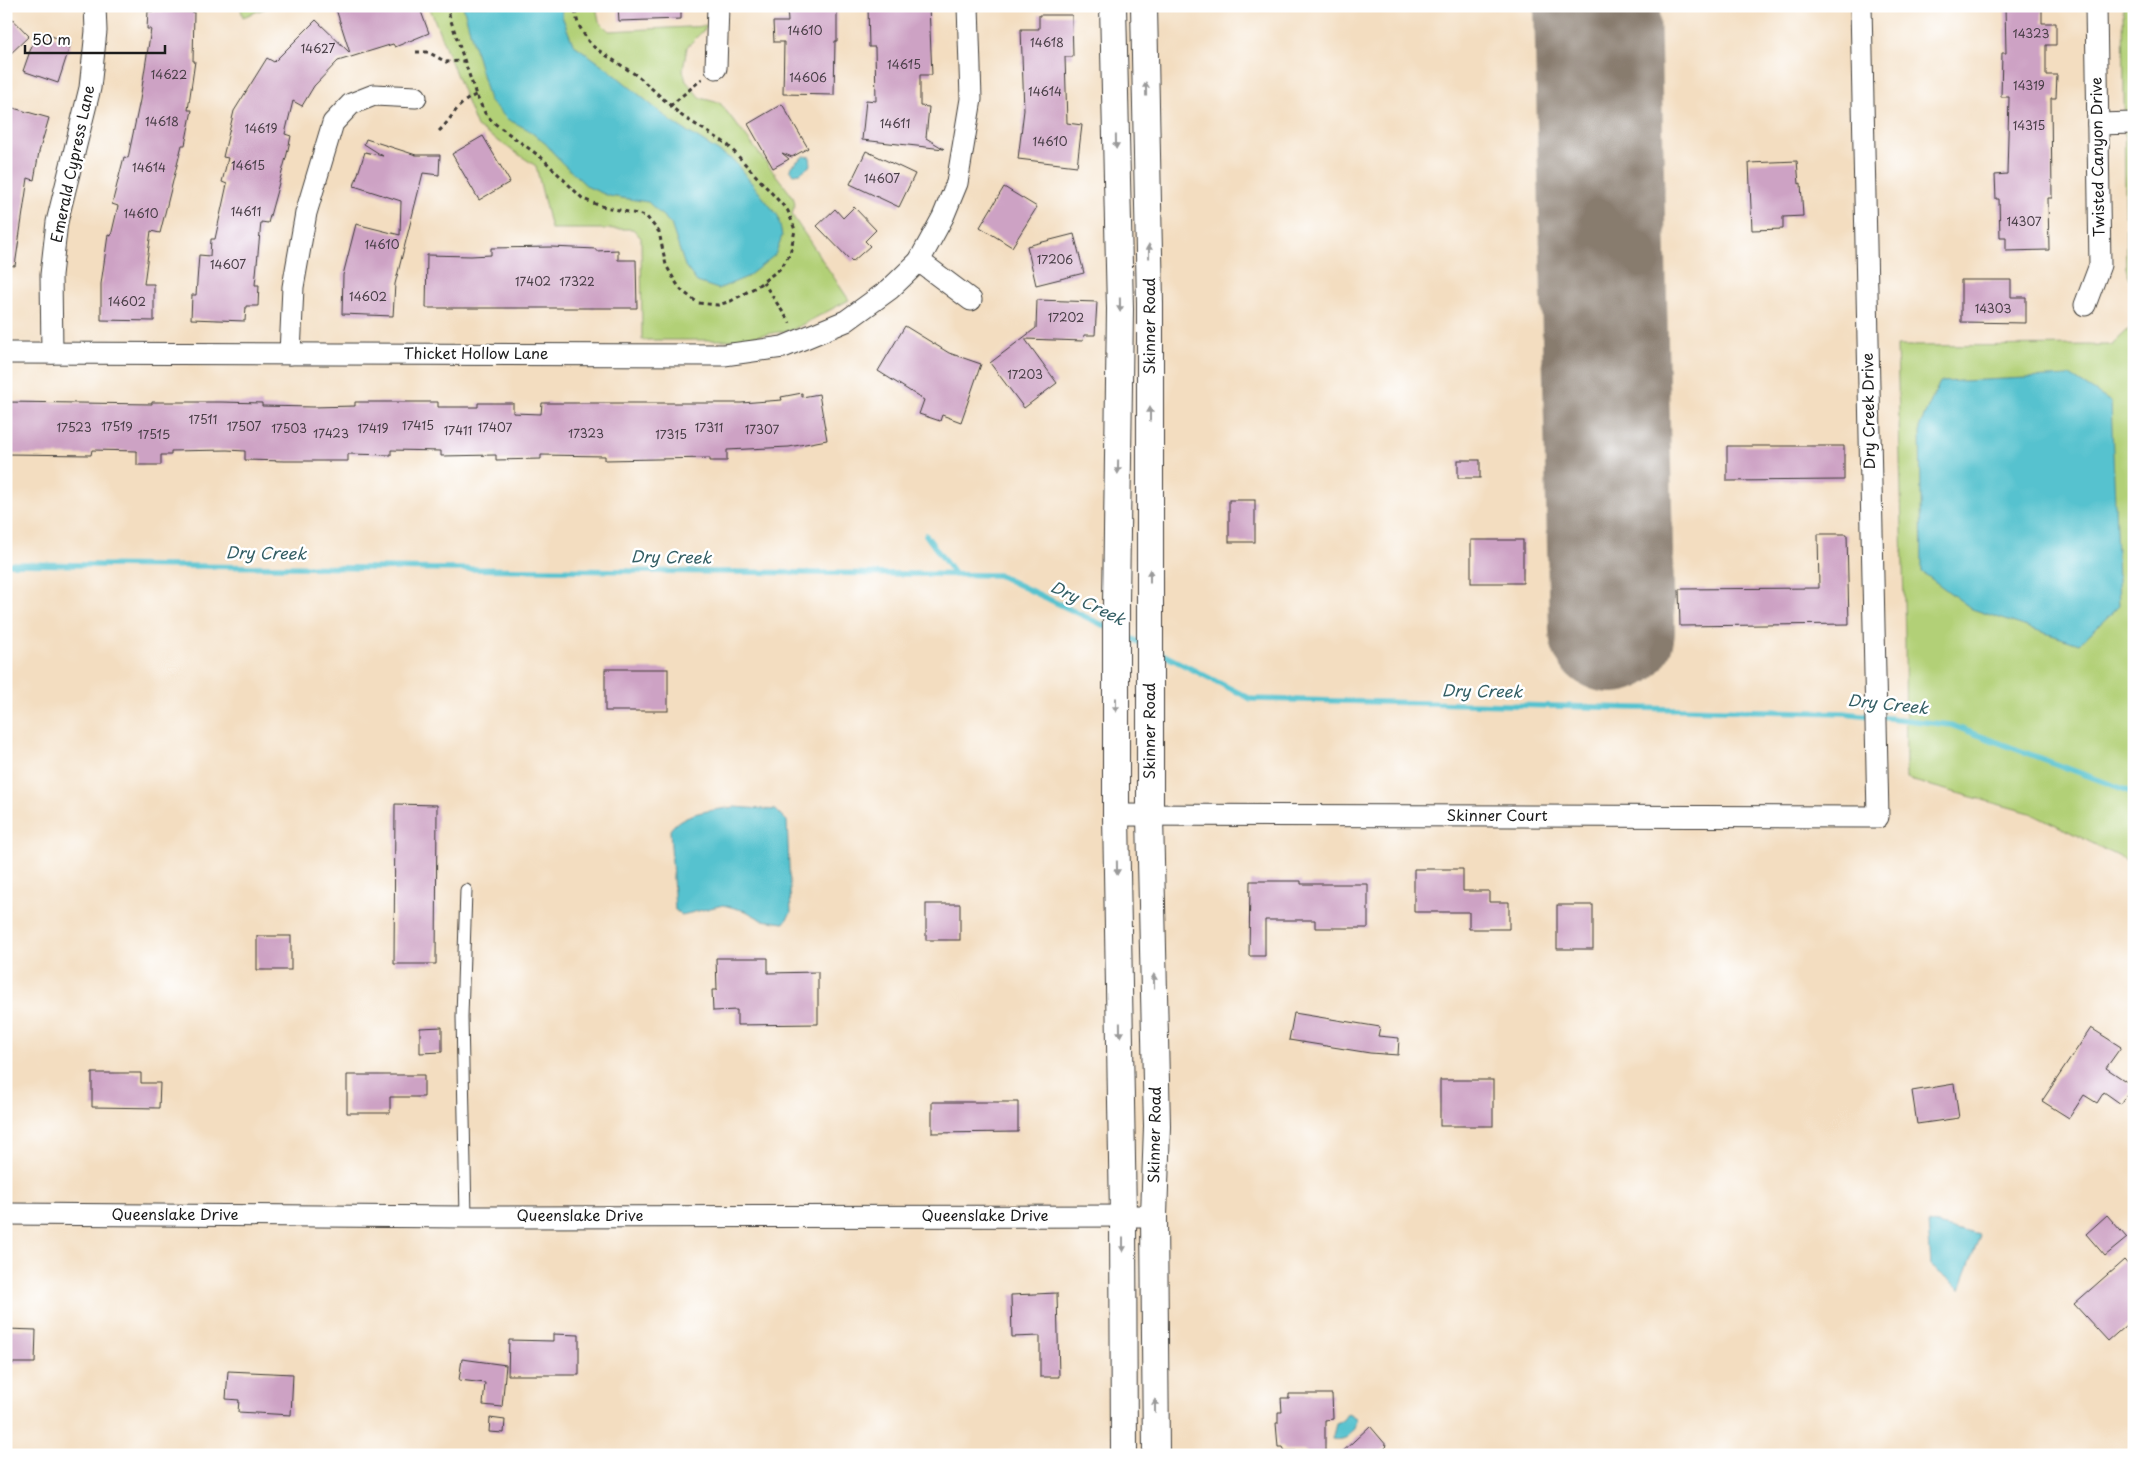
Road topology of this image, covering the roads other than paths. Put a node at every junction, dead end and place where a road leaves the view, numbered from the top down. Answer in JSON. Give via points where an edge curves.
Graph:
{"nodes":[{"id":1,"x":95,"y":6,"type":"edge"},
{"id":2,"x":718,"y":6,"type":"edge"},
{"id":3,"x":968,"y":6,"type":"edge"},
{"id":4,"x":1113,"y":6,"type":"edge"},
{"id":5,"x":1144,"y":6,"type":"edge"},
{"id":6,"x":1861,"y":6,"type":"edge"},
{"id":7,"x":2096,"y":6,"type":"edge"},
{"id":8,"x":716,"y":68,"type":"road end"},
{"id":9,"x":416,"y":97,"type":"dead end"},
{"id":10,"x":2134,"y":123,"type":"edge"},
{"id":11,"x":2098,"y":124,"type":"junction"},
{"id":12,"x":919,"y":261,"type":"junction"},
{"id":13,"x":971,"y":300,"type":"dead end"},
{"id":14,"x":2085,"y":305,"type":"dead end"},
{"id":15,"x":52,"y":352,"type":"junction"},
{"id":16,"x":6,"y":353,"type":"edge"},
{"id":17,"x":290,"y":354,"type":"junction"},
{"id":18,"x":1116,"y":816,"type":"junction"},
{"id":19,"x":1150,"y":816,"type":"junction"},
{"id":20,"x":1878,"y":817,"type":"joint"},
{"id":21,"x":466,"y":890,"type":"dead end"},
{"id":22,"x":6,"y":1214,"type":"edge"},
{"id":23,"x":1123,"y":1216,"type":"junction"},
{"id":24,"x":1154,"y":1216,"type":"junction"},
{"id":25,"x":466,"y":1217,"type":"junction"},
{"id":26,"x":1124,"y":1455,"type":"edge"},
{"id":27,"x":1156,"y":1455,"type":"edge"}],
"edges":[{"from":1,"to":15,"type":"street","name":"Emerald Cypress Lane","via":[[96,31],[90,88],[55,240],[51,275]]},
{"from":2,"to":8,"type":"street"},
{"from":3,"to":12,"type":"street","name":"Thicket Hollow Lane","via":[[971,99],[957,183]]},
{"from":4,"to":18,"type":"street","name":"Skinner Road","one_way":true,"via":[[1120,309]]},
{"from":19,"to":5,"type":"street","name":"Skinner Road","one_way":true,"via":[[1150,303]]},
{"from":6,"to":20,"type":"street","name":"Dry Creek Drive"},
{"from":7,"to":11,"type":"street","name":"Twisted Canyon Drive"},
{"from":9,"to":17,"type":"street","via":[[374,95],[351,104],[332,123],[306,213],[293,287]]},
{"from":10,"to":11,"type":"street"},
{"from":11,"to":14,"type":"street","name":"Twisted Canyon Drive","via":[[2100,265]]},
{"from":12,"to":13,"type":"street"},
{"from":12,"to":17,"type":"street","name":"Thicket Hollow Lane","via":[[890,289],[846,321],[782,347],[724,355]]},
{"from":15,"to":16,"type":"street","name":"Thicket Hollow Lane"},
{"from":15,"to":17,"type":"street","name":"Thicket Hollow Lane"},
{"from":18,"to":19,"type":"street","name":"Skinner Court"},
{"from":18,"to":23,"type":"street","name":"Skinner Road","one_way":true},
{"from":19,"to":20,"type":"street","name":"Skinner Court"},
{"from":24,"to":19,"type":"street","name":"Skinner Road","one_way":true,"via":[[1157,1126]]},
{"from":21,"to":25,"type":"lane","via":[[462,1064]]},
{"from":22,"to":25,"type":"street","name":"Queenslake Drive"},
{"from":23,"to":24,"type":"street","name":"Queenslake Drive"},
{"from":23,"to":25,"type":"street","name":"Queenslake Drive"},
{"from":23,"to":26,"type":"street","name":"Skinner Road","one_way":true},
{"from":27,"to":24,"type":"street","name":"Skinner Road","one_way":true}]}
